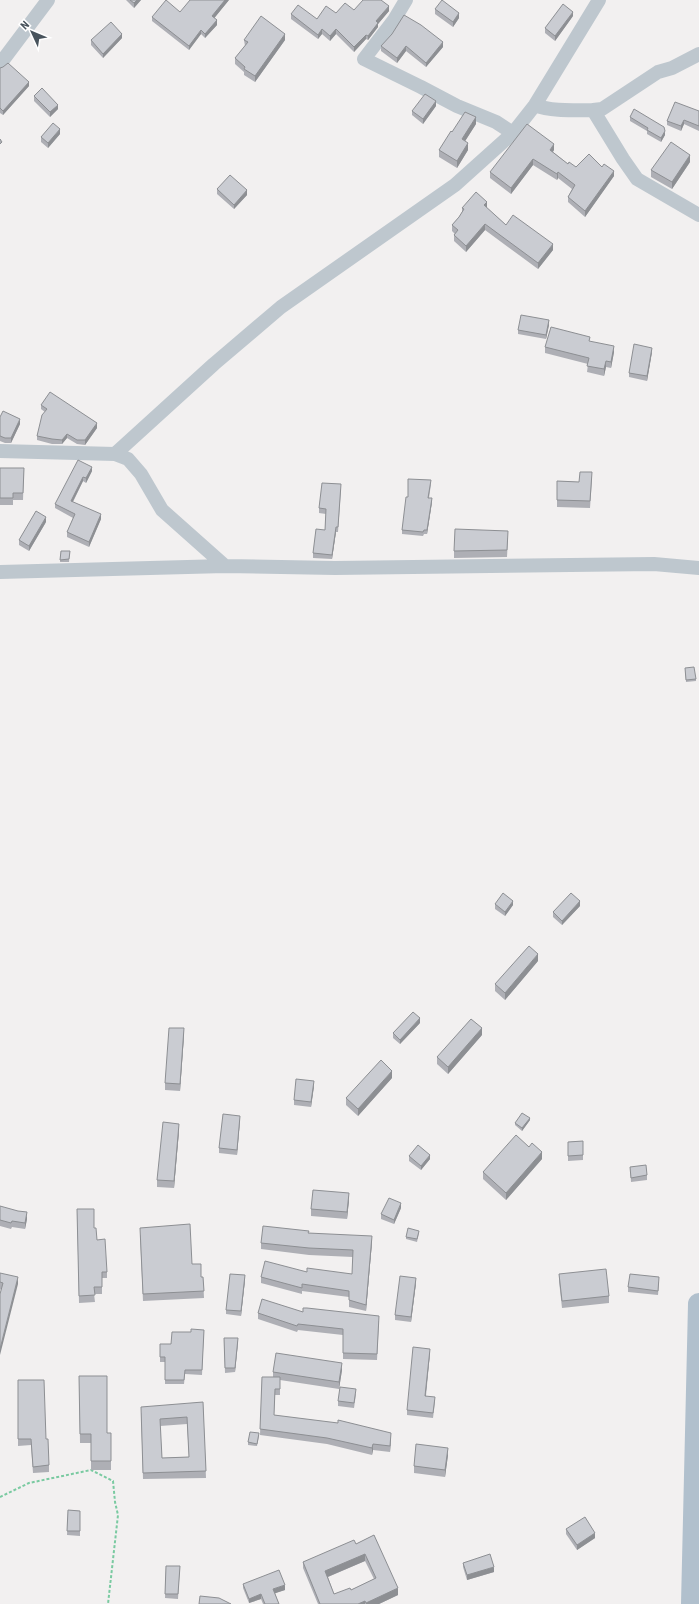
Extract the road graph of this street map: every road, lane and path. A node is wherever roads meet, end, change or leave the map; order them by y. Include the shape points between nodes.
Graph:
1 (48, 0) edge
2 (406, 0) edge
3 (599, 0) edge
4 (699, 54) edge
5 (0, 64) edge
6 (535, 105) junction
7 (593, 110) junction
8 (513, 133) junction
9 (699, 215) edge
10 (0, 452) edge
11 (115, 454) junction
12 (226, 566) junction
13 (699, 568) edge
14 (0, 572) edge
15 (699, 1304) edge
16 (0, 1497) edge
17 (108, 1604) edge
18 (692, 1604) edge

1 - 5 street
2 - 8 street via 364,59 457,106 496,122
3 - 6 street
4 - 7 street via 658,72 602,109
6 - 7 street
6 - 8 street
7 - 9 street via 622,160 637,179
8 - 11 street via 455,185 281,307
10 - 11 street
11 - 12 street via 128,459 141,474 162,510
12 - 13 street via 335,568 654,564
12 - 14 street
15 - 18 main road
16 - 17 path via 29,1483 91,1470 113,1481 118,1515

